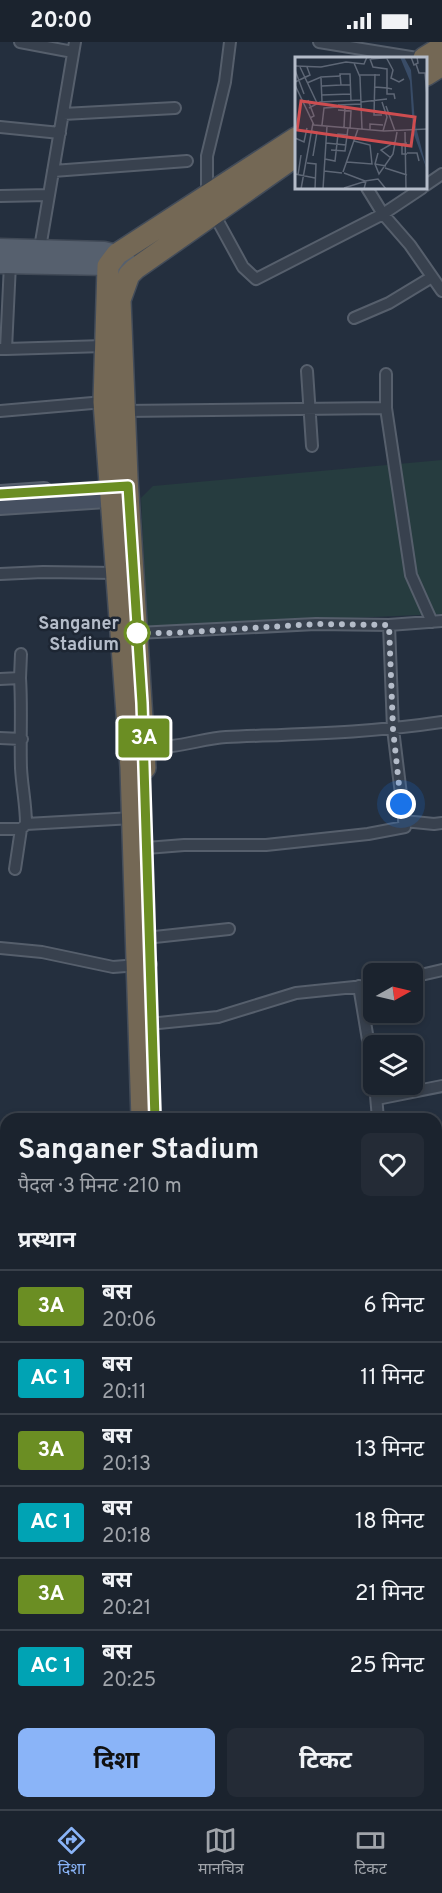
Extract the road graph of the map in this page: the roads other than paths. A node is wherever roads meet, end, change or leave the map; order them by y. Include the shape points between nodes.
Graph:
1 (20, 42) edge
2 (230, 42) edge
3 (319, 42) edge
4 (426, 42) edge
5 (74, 47) edge
6 (442, 47) edge
7 (393, 57) edge
8 (427, 57) edge
9 (427, 64) edge
10 (175, 108) dead end
11 (63, 114) junction
12 (0, 127) edge
13 (60, 133) junction
14 (295, 140) edge
15 (295, 157) edge
16 (187, 161) dead end
17 (53, 171) junction
18 (442, 174) edge
19 (427, 184) edge
20 (368, 189) edge
21 (420, 189) edge
22 (49, 195) junction
23 (0, 196) edge
24 (211, 205) junction
25 (383, 214) junction
26 (0, 248) edge
27 (40, 248) junction
28 (113, 260) junction
29 (5, 264) edge
30 (132, 272) junction
31 (432, 277) junction
32 (442, 289) edge
33 (354, 318) dead end
34 (105, 346) junction
35 (3, 349) edge
36 (307, 371) dead end
37 (386, 374) dead end
38 (104, 402) junction
39 (386, 408) junction
40 (309, 409) junction
41 (0, 411) edge
42 (124, 411) junction
43 (312, 446) dead end
44 (119, 492) junction
45 (0, 494) edge
46 (0, 506) edge
47 (116, 573) junction
48 (0, 574) edge
49 (437, 622) edge
50 (389, 625) junction
51 (137, 633) junction
52 (21, 654) dead end
53 (20, 678) junction
54 (0, 679) edge
55 (442, 722) edge
56 (393, 729) junction
57 (0, 738) edge
58 (22, 739) junction
59 (144, 745) junction
60 (133, 818) junction
61 (404, 821) junction
62 (442, 822) edge
63 (24, 827) junction
64 (0, 829) edge
65 (141, 849) junction
66 (15, 870) dead end
67 (229, 929) dead end
68 (143, 938) junction
69 (0, 948) edge
70 (144, 964) junction
71 (442, 970) edge
72 (423, 974) edge
73 (359, 986) junction
74 (363, 986) edge
75 (146, 1024) junction
76 (367, 1035) edge
77 (442, 1086) edge
78 (376, 1095) edge
79 (377, 1099) junction
80 (142, 1113) edge
81 (154, 1113) edge
82 (378, 1113) edge

1 - 5 street
2 - 24 street via 207,156
3 - 7 street
4 - 8 street
5 - 11 street
6 - 9 highway
10 - 11 street
11 - 13 street
12 - 13 street
13 - 17 street
14 - 24 highway
15 - 24 highway
16 - 17 street
17 - 22 street
18 - 19 street
20 - 25 street
21 - 25 street
22 - 23 street
22 - 27 street
24 - 25 street via 243,267 256,279
24 - 28 highway
24 - 30 highway
25 - 31 street
26 - 27 main road
27 - 28 main road
28 - 29 main road
28 - 30 main road
28 - 34 highway
29 - 35 street
30 - 42 highway via 120,300
31 - 32 street
31 - 33 street via 389,303
34 - 35 street
34 - 38 highway
36 - 40 street
37 - 39 street
38 - 41 street
38 - 44 highway
39 - 40 street
39 - 49 street via 411,575
40 - 42 street
40 - 43 street
42 - 44 highway
44 - 45 street
44 - 46 street
44 - 47 highway
44 - 51 highway
47 - 48 street
47 - 60 highway
49 - 50 street
50 - 51 street via 316,624
50 - 56 street
51 - 59 highway
52 - 53 street
53 - 54 street
53 - 58 street
55 - 56 street
56 - 59 street
56 - 61 street
57 - 58 street
58 - 63 street
59 - 65 highway
60 - 63 street
60 - 65 highway
61 - 62 street
61 - 65 street via 405,827 368,834 266,845
63 - 64 street
63 - 66 street
65 - 68 highway
67 - 68 street
68 - 70 highway
69 - 70 street via 42,952 113,967
70 - 75 highway
71 - 72 street
73 - 74 street
73 - 75 street via 296,993 218,1017
73 - 76 street
75 - 80 highway
75 - 81 highway
77 - 79 street
78 - 79 street
79 - 82 street

